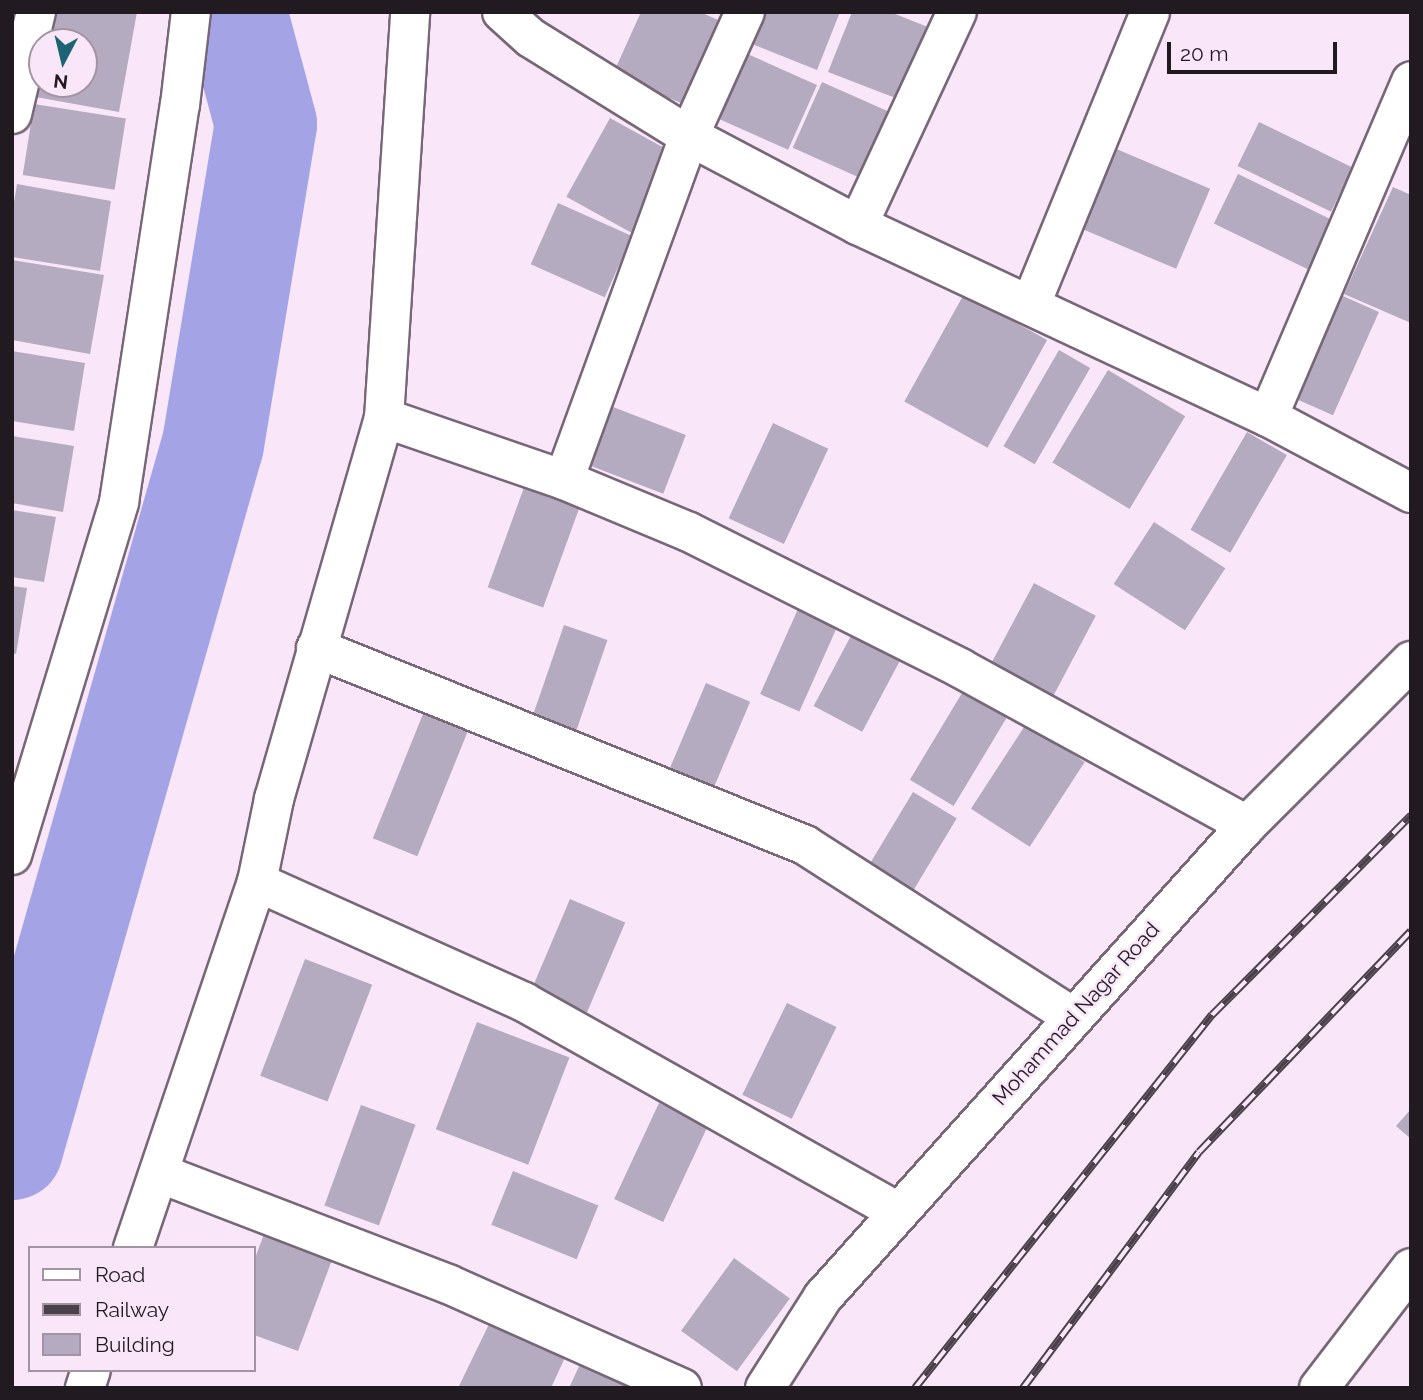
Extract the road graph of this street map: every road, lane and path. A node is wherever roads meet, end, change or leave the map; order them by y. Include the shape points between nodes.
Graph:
1 (36, 12) edge
2 (191, 12) edge
3 (410, 12) edge
4 (502, 12) edge
5 (745, 12) edge
6 (957, 12) edge
7 (1150, 12) edge
8 (537, 25) edge
9 (1411, 81) edge
10 (12, 114) edge
11 (689, 136) junction
12 (858, 225) junction
13 (1031, 304) junction
14 (1268, 417) junction
15 (384, 418) junction
16 (564, 480) junction
17 (1411, 494) edge
18 (316, 649) junction
19 (1411, 662) edge
20 (1247, 825) junction
21 (12, 855) edge
22 (257, 882) junction
23 (1073, 1017) junction
24 (159, 1172) junction
25 (898, 1212) junction
26 (135, 1246) edge
27 (1411, 1268) edge
28 (682, 1388) edge
29 (765, 1388) edge
30 (1319, 1388) edge

1 - 10 street
2 - 21 street via 118,502
3 - 15 street
4 - 8 street
5 - 11 street
6 - 12 street
7 - 13 street
8 - 11 street
9 - 14 street
11 - 12 street
11 - 16 street
12 - 13 street
13 - 14 street
14 - 17 street
15 - 16 street
15 - 18 street
16 - 20 street via 689,532 960,668
18 - 22 street via 274,799
18 - 23 street via 805,845
19 - 20 street, Mohammad Nagar Road
20 - 23 street, Mohammad Nagar Road
22 - 24 street
22 - 25 street via 524,1002
23 - 25 street, Mohammad Nagar Road
24 - 26 street
24 - 28 street via 448,1284
25 - 29 street, Mohammad Nagar Road via 822,1297
27 - 30 street

